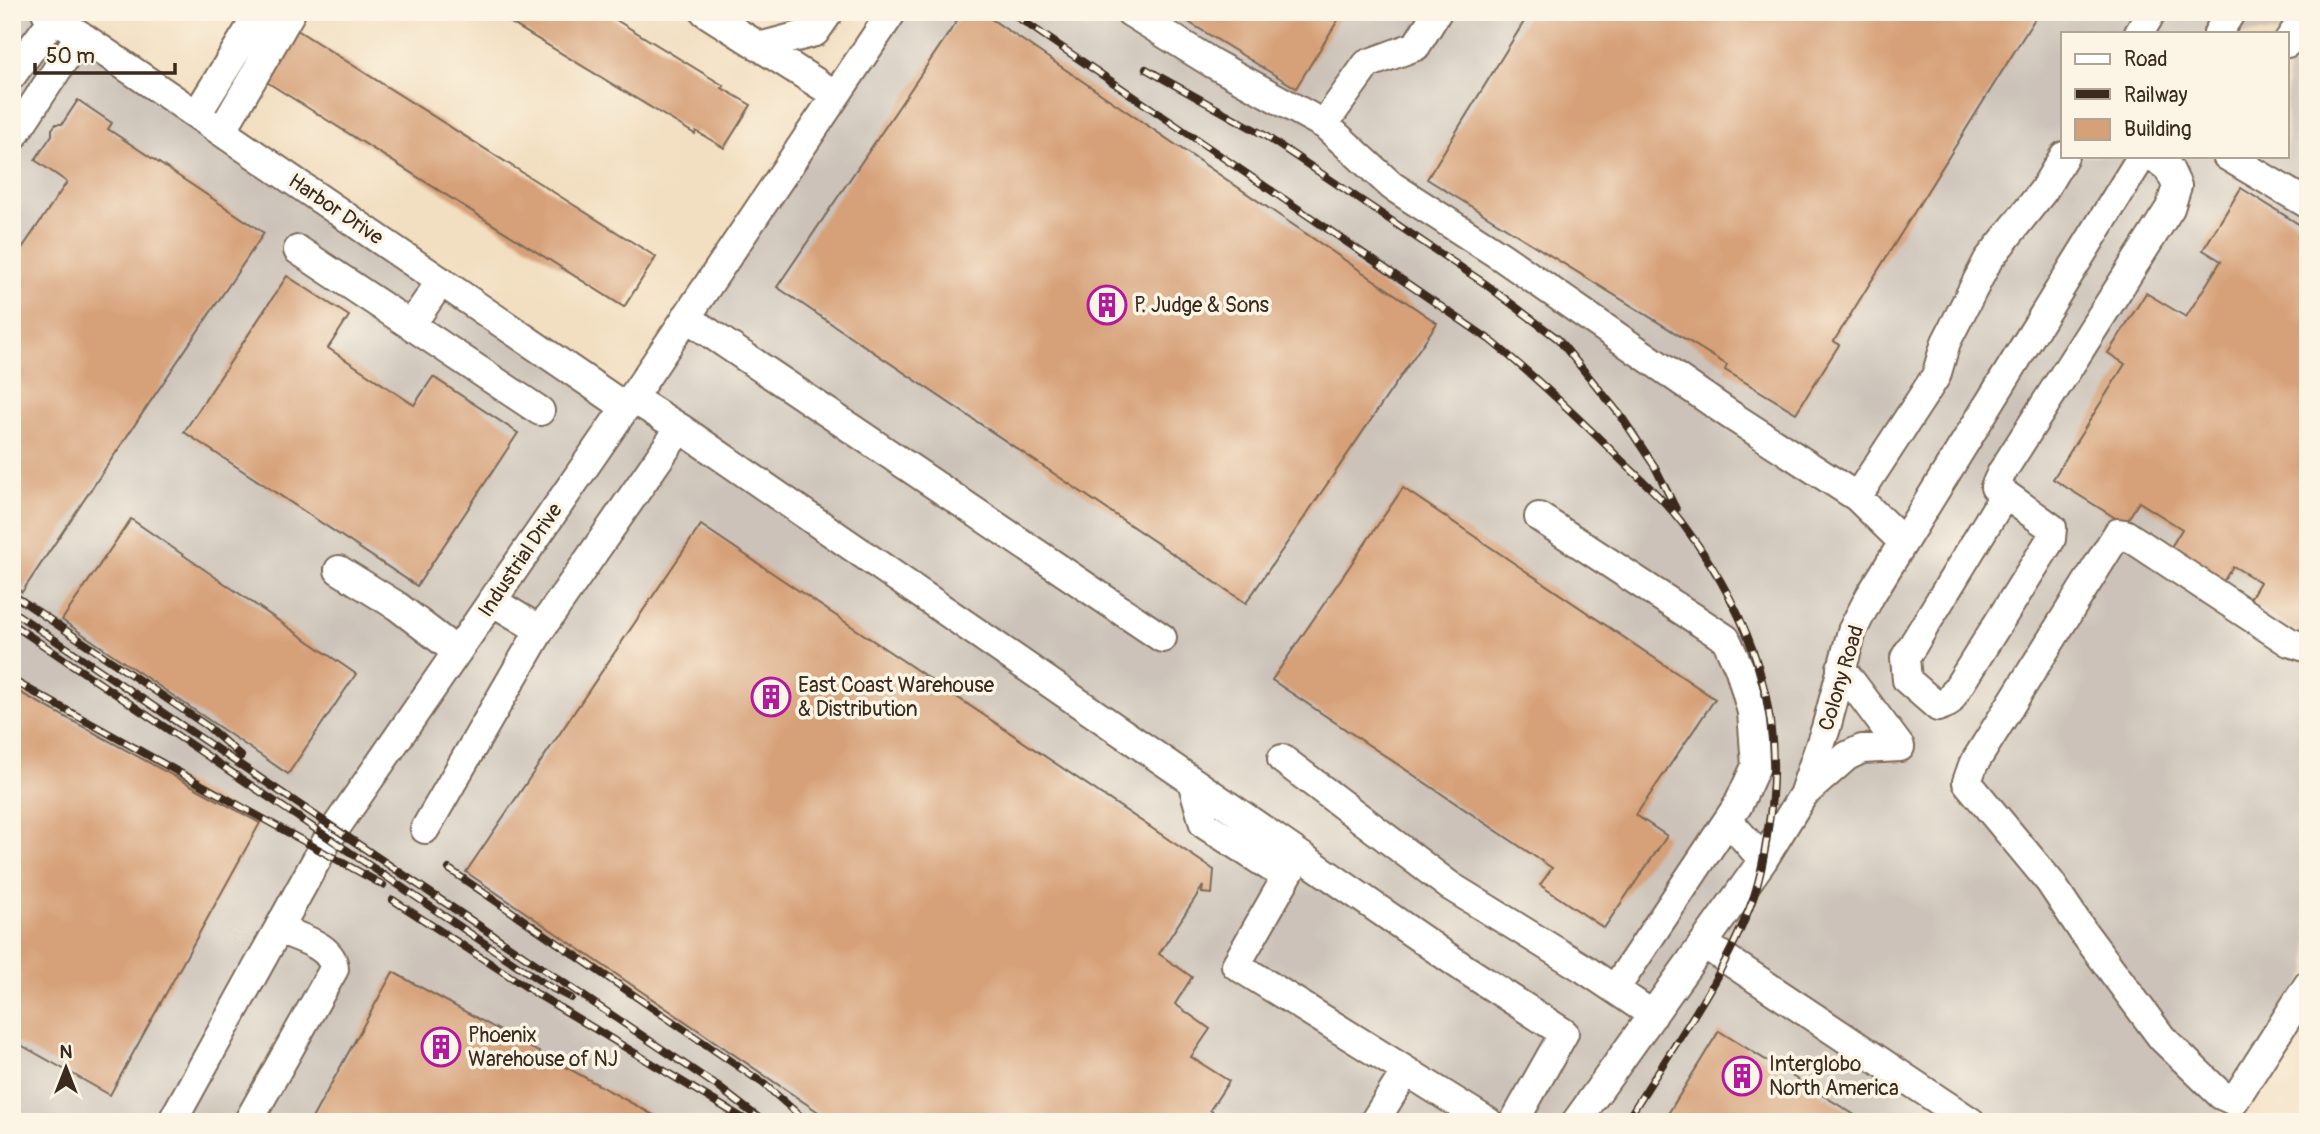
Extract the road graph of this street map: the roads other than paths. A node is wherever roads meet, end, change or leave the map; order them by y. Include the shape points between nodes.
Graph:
1 (260, 12) edge
2 (291, 12) edge
3 (705, 12) edge
4 (829, 12) edge
5 (892, 12) edge
6 (1130, 12) edge
7 (1437, 12) edge
8 (2152, 12) edge
9 (2231, 12) edge
10 (50, 15) edge
11 (2308, 24) edge
12 (2139, 32) edge
13 (2219, 32) edge
14 (80, 35) junction
15 (2288, 42) edge
16 (759, 47) junction
17 (17, 60) edge
18 (836, 95) junction
19 (197, 114) junction
20 (1324, 124) junction
21 (222, 131) junction
22 (12, 138) edge
23 (2063, 158) edge
24 (2141, 158) edge
25 (2155, 158) edge
26 (2230, 158) edge
27 (2308, 204) edge
28 (298, 250) dead end
29 (441, 281) junction
30 (686, 317) junction
31 (411, 325) junction
32 (628, 402) junction
33 (540, 411) dead end
34 (680, 428) junction
35 (2005, 495) junction
36 (1857, 497) junction
37 (1539, 517) dead end
38 (1903, 542) junction
39 (339, 570) dead end
40 (492, 601) junction
41 (540, 630) junction
42 (1162, 638) dead end
43 (2308, 648) edge
44 (457, 652) junction
45 (1841, 668) junction
46 (1282, 759) dead end
47 (1803, 795) junction
48 (1728, 820) junction
49 (425, 829) dead end
50 (1763, 860) junction
51 (1293, 866) junction
52 (279, 929) junction
53 (1704, 944) junction
54 (2308, 985) edge
55 (1615, 989) junction
56 (1653, 1015) junction
57 (1406, 1071) junction
58 (172, 1122) edge
59 (248, 1122) edge
60 (1374, 1122) edge
61 (1489, 1122) edge
62 (1514, 1122) edge
63 (1576, 1122) edge
64 (1971, 1122) edge

1 - 19 street
2 - 21 street
3 - 16 street
4 - 16 street via 815,32
5 - 18 street, Industrial Drive
6 - 20 street
7 - 20 street via 1416,46 1367,64
8 - 12 street
9 - 13 street
10 - 14 street, Harbor Drive
10 - 17 street
11 - 15 street via 2302,21
14 - 19 street, Harbor Drive
14 - 22 street
16 - 18 street
18 - 30 street, Industrial Drive
19 - 21 street, Harbor Drive
20 - 36 street via 1392,186
21 - 29 street, Harbor Drive
23 - 36 street via 2043,191 1987,260 1946,342 1936,376
24 - 38 street, Colony Road
25 - 35 street via 2169,169 2177,186 2170,208 2002,472 1995,487
26 - 27 street
28 - 31 street
29 - 31 street
29 - 32 street, Harbor Drive
30 - 32 street, Industrial Drive
30 - 42 street
31 - 33 street
32 - 34 street, Harbor Drive
32 - 40 street, Industrial Drive
34 - 41 street
34 - 51 street, Harbor Drive via 1192,781
35 - 35 street via 1905,658 1907,680 1938,707 1948,703 2051,539 2052,528
36 - 38 street
37 - 48 street via 1726,639 1752,712 1756,766
38 - 45 street, Colony Road via 1852,631
39 - 44 street via 397,606
40 - 41 street
40 - 44 street, Industrial Drive
41 - 49 street
43 - 54 street via 2289,642 2118,533 1973,765 1967,782 2050,882 2162,1038 2221,1095 2234,1101
44 - 52 street, Industrial Drive via 328,839
45 - 47 street, Colony Road
45 - 47 street via 1900,747 1862,749 1847,755
46 - 55 street via 1450,887
47 - 50 street, Colony Road
48 - 50 street
48 - 55 street
50 - 53 street, Colony Road
51 - 57 street via 1236,965
51 - 62 street, Harbor Drive via 1564,1033
52 - 58 street, Industrial Drive
52 - 59 street via 327,951 334,959 334,969
53 - 56 street, Colony Road
53 - 64 street
55 - 56 street
56 - 63 street, Colony Road
57 - 60 street
57 - 61 street

